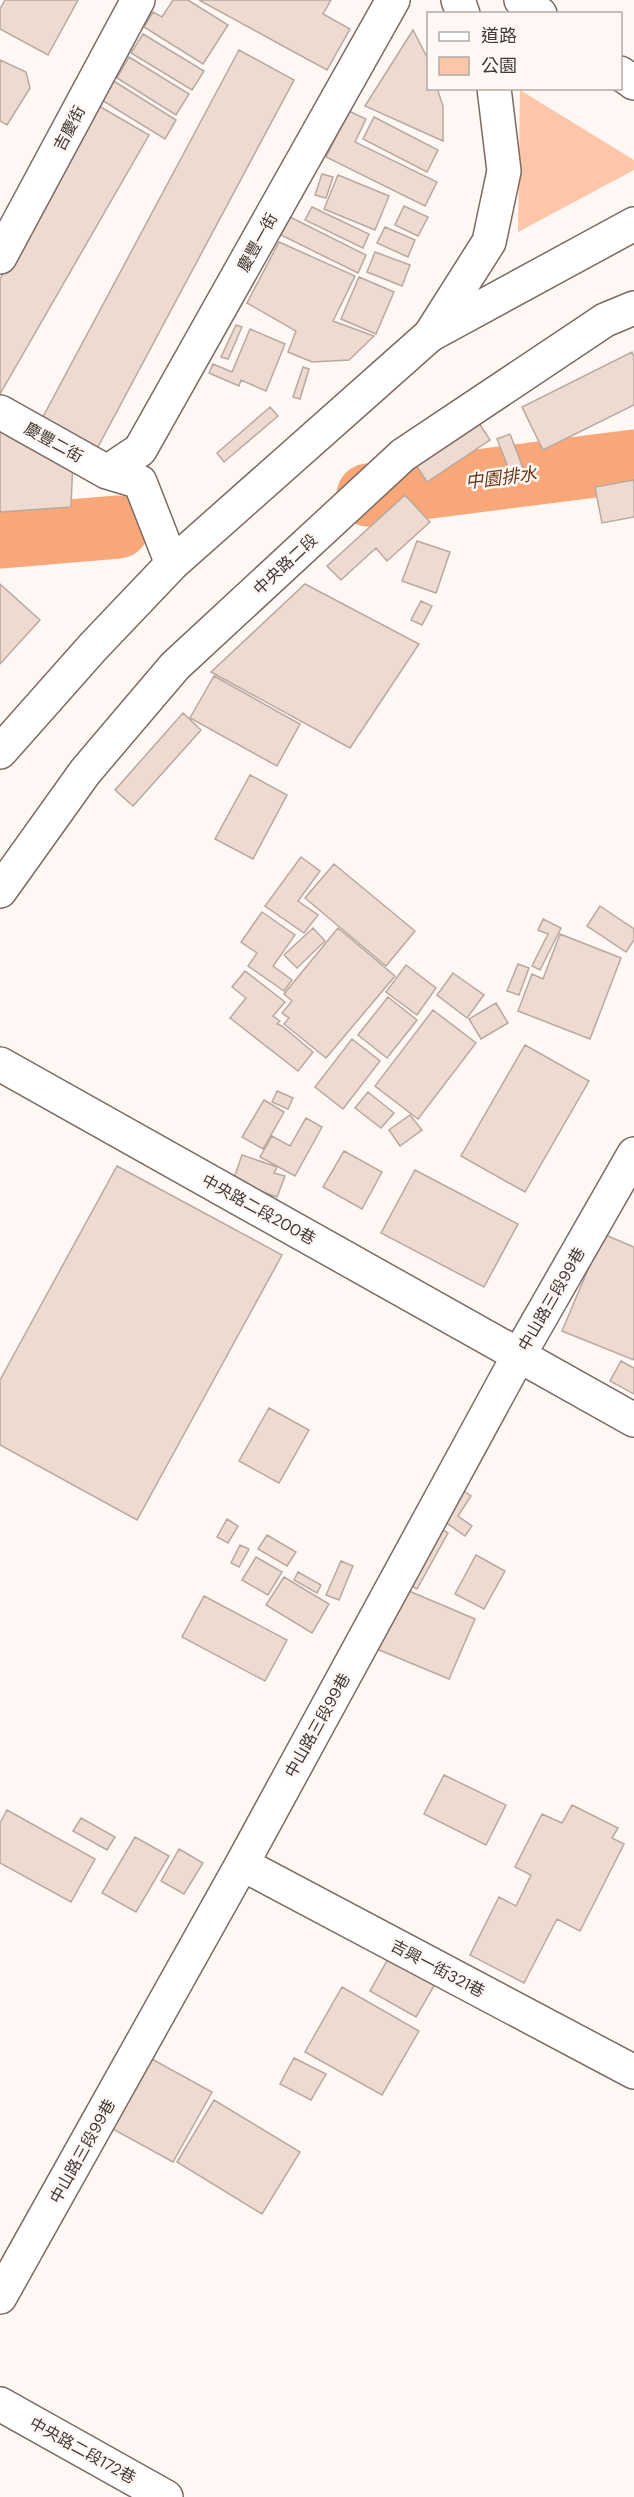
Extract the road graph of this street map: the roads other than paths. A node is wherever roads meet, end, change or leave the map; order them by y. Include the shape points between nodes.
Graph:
1 (138, 0) edge
2 (393, 0) edge
3 (521, 0) edge
4 (537, 12) edge
5 (622, 74) edge
6 (634, 83) edge
7 (494, 90) edge
8 (634, 224) edge
9 (0, 256) edge
10 (634, 308) edge
11 (430, 335) junction
12 (0, 412) edge
13 (107, 472) junction
14 (172, 564) junction
15 (0, 752) edge
16 (0, 891) edge
17 (0, 1064) edge
18 (634, 1154) edge
19 (519, 1355) junction
20 (634, 1420) edge
21 (242, 1864) junction
22 (634, 2072) edge
23 (0, 2297) edge
24 (0, 2404) edge
25 (166, 2497) edge

1 - 9 street, 吉慶街
2 - 13 street, 慶豐一街 via 140,450
3 - 4 street
5 - 6 street
7 - 11 street via 504,171 489,242
8 - 11 street
10 - 16 street, 中央路二段 via 605,320 403,455 175,666 85,772
11 - 14 street
12 - 13 street, 慶豐二街
13 - 14 street, 慶豐二街 via 140,482
14 - 15 street
17 - 19 street, 中央路二段200巷
18 - 19 street, 中山路三段99巷
19 - 20 street, 中央路二段200巷
19 - 21 street, 中山路三段99巷
21 - 22 street, 吉興一街321巷
21 - 23 street, 中山路三段99巷
24 - 25 street, 中央路二段172巷

